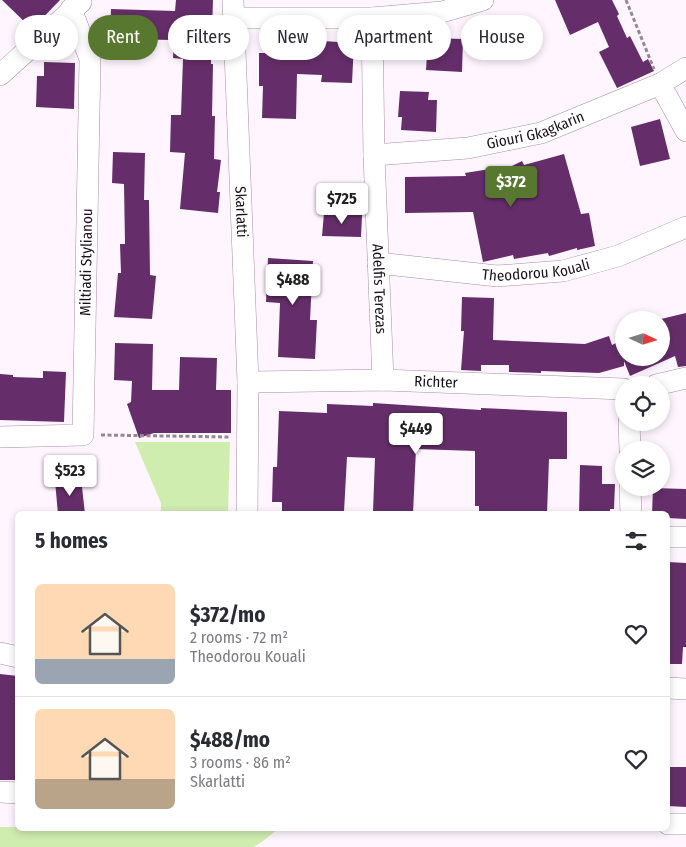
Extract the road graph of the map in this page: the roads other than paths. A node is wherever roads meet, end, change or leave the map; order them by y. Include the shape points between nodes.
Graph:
1 (483, 0) edge
2 (77, 4) edge
3 (440, 6) edge
4 (233, 9) edge
5 (389, 15) edge
6 (337, 16) edge
7 (373, 60) edge
8 (686, 68) edge
9 (0, 75) edge
10 (660, 84) junction
11 (686, 131) edge
12 (374, 155) junction
13 (686, 227) edge
14 (378, 263) junction
15 (686, 378) edge
16 (383, 380) junction
17 (248, 382) junction
18 (670, 382) edge
19 (615, 389) edge
20 (0, 437) edge
21 (630, 496) edge
22 (247, 511) edge
23 (631, 511) edge
24 (670, 537) edge
25 (686, 537) edge
26 (0, 653) edge
27 (15, 656) edge
28 (670, 688) edge
29 (686, 689) edge
30 (0, 792) edge
31 (15, 793) edge
32 (670, 824) edge
33 (686, 824) edge

1 - 3 street
2 - 9 street
2 - 20 street, Miltiadi Stylianou via 90,59 83,435
3 - 5 street
4 - 6 street
4 - 17 street, Skarlatti
7 - 12 street, Adelfis Terezas
8 - 10 street, Giouri Gkagkarin
10 - 11 street
10 - 12 street, Giouri Gkagkarin via 541,133 468,148
12 - 14 street, Adelfis Terezas
13 - 14 street, Theodorou Kouali via 618,256 563,271 497,276
14 - 16 street, Adelfis Terezas
15 - 18 street
16 - 17 street, Richter
16 - 19 street, Richter
17 - 22 street, Skarlatti
21 - 23 street
24 - 25 street
26 - 27 street
28 - 29 street
30 - 31 street
32 - 33 street

